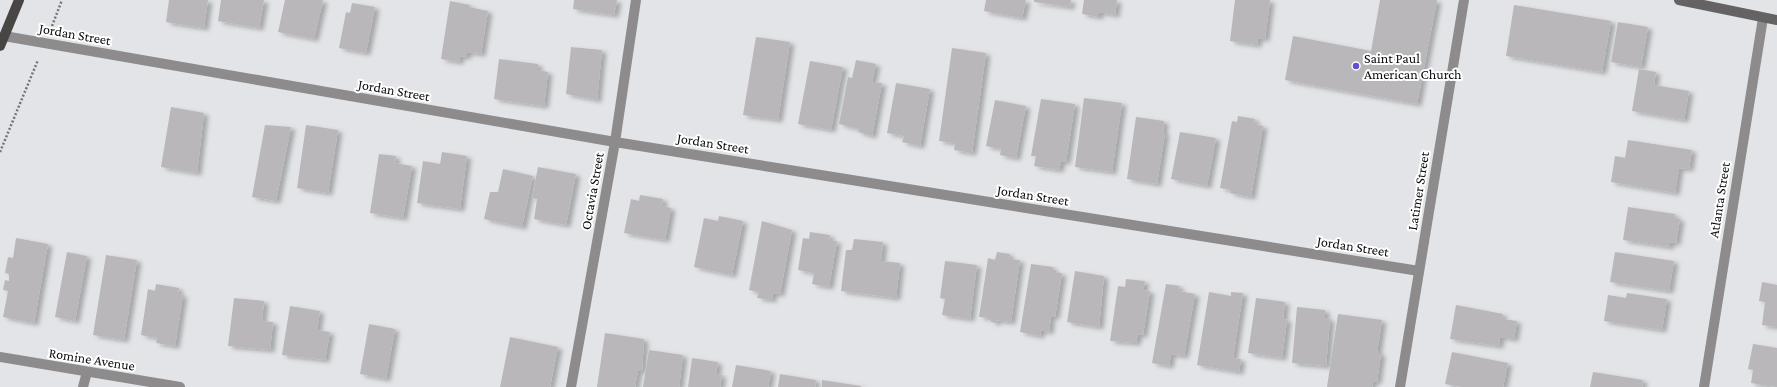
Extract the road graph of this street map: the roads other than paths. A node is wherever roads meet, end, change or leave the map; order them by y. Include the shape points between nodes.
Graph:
1 (19, 0) edge
2 (636, 0) edge
3 (1464, 0) edge
4 (1679, 0) edge
5 (1762, 18) junction
6 (1777, 20) edge
7 (4, 36) junction
8 (0, 46) edge
9 (615, 142) junction
10 (1419, 271) junction
11 (0, 357) edge
12 (87, 372) junction
13 (83, 387) edge
14 (180, 387) edge
15 (571, 387) edge
16 (1400, 387) edge
17 (1704, 387) edge

1 - 7 main road
2 - 9 street, Octavia Street
3 - 10 street, Latimer Street
4 - 5 street
5 - 6 street
5 - 17 street, Atlanta Street
7 - 8 main road
7 - 9 street, Jordan Street
9 - 10 street, Jordan Street
9 - 15 street, Octavia Street
10 - 16 street, Latimer Street
11 - 12 street, Romine Avenue
12 - 13 street
12 - 14 street, Romine Avenue

